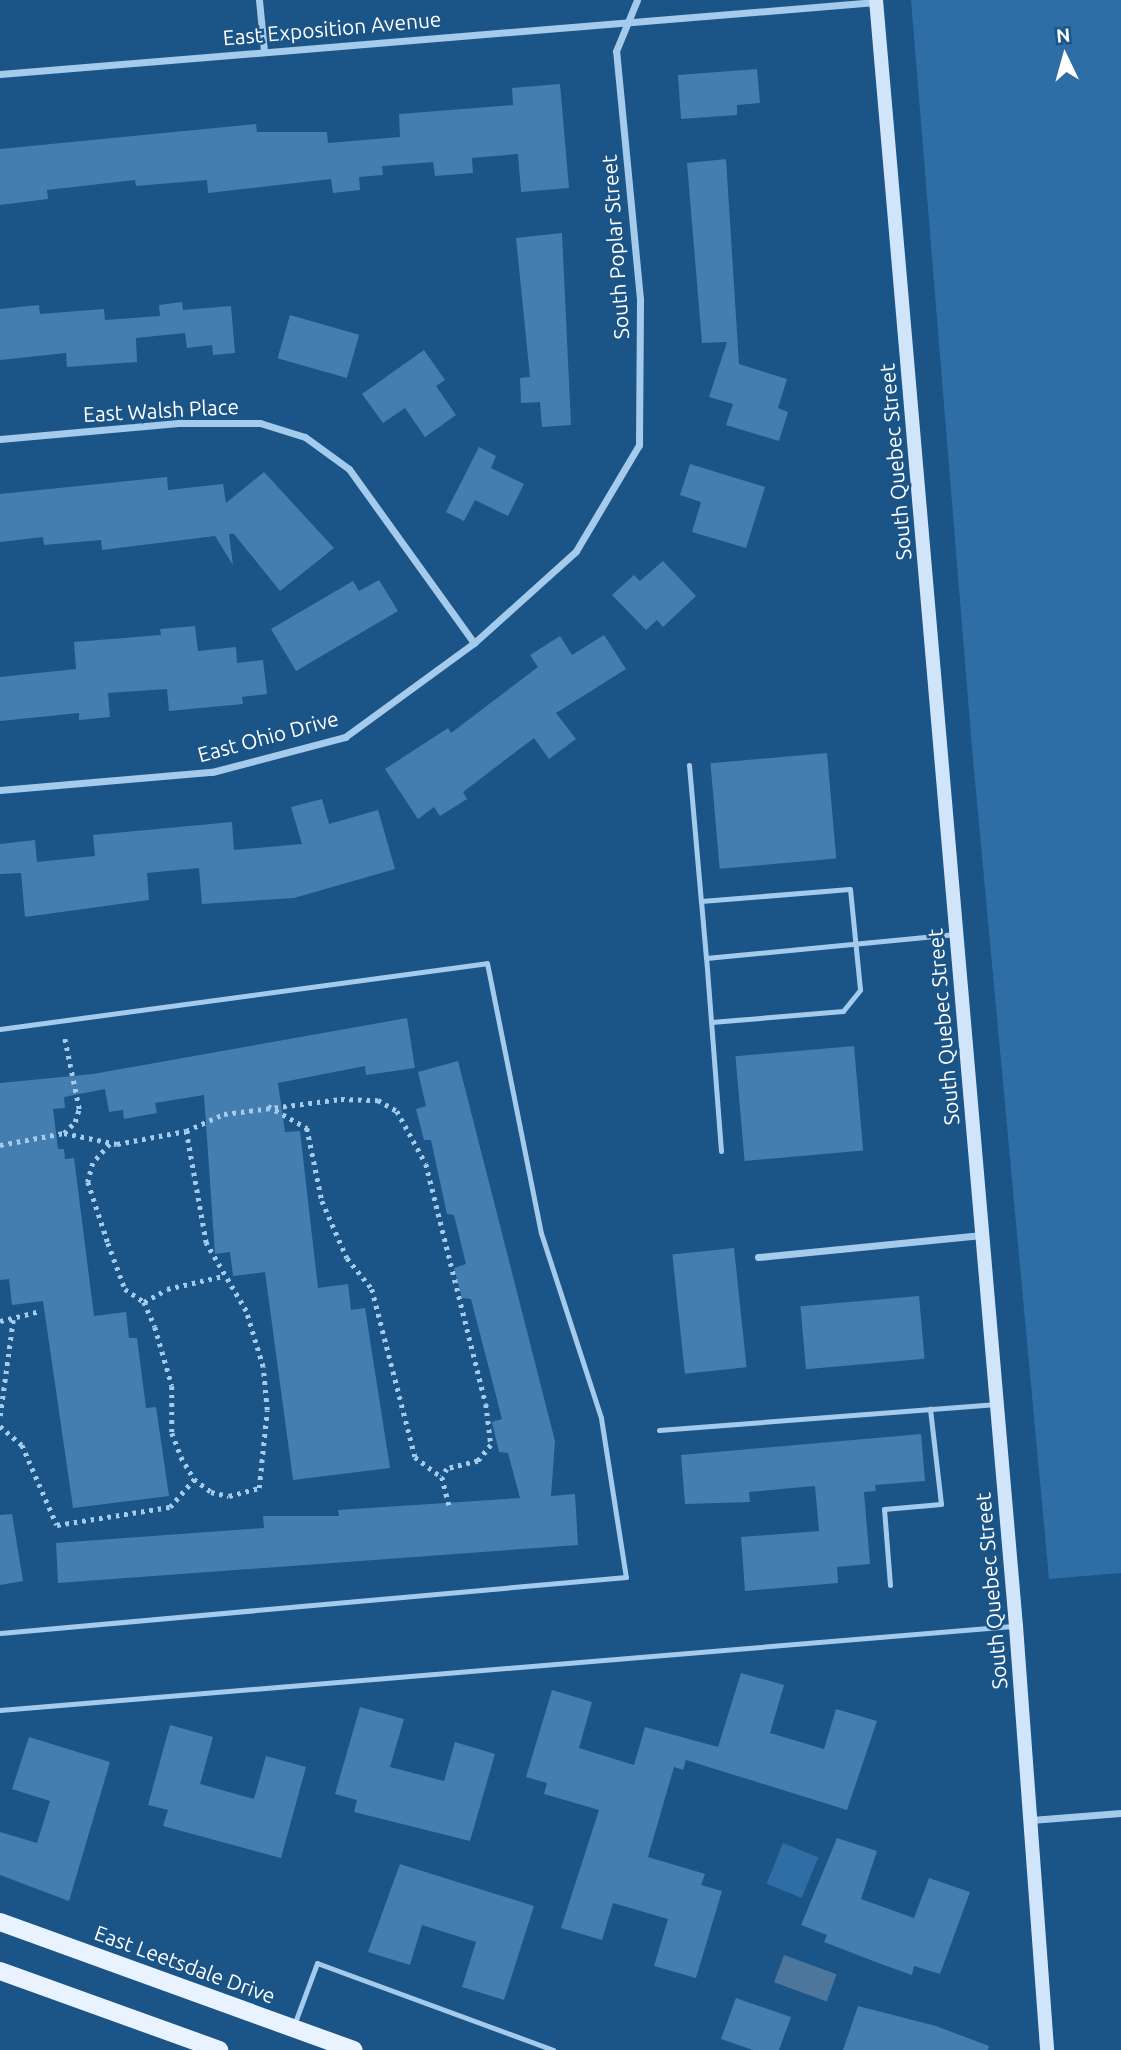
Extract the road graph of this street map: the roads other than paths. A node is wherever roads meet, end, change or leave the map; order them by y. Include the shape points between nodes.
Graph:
1 (259, 0) edge
2 (637, 0) edge
3 (876, 1) edge
4 (629, 21) junction
5 (264, 51) junction
6 (0, 74) edge
7 (0, 439) edge
8 (474, 643) junction
9 (690, 765) dead end
10 (0, 790) edge
11 (701, 901) junction
12 (956, 934) junction
13 (856, 943) junction
14 (706, 958) junction
15 (710, 1022) junction
16 (0, 1029) edge
17 (721, 1151) dead end
18 (982, 1235) junction
19 (758, 1256) dead end
20 (996, 1404) junction
21 (930, 1409) junction
22 (659, 1430) dead end
23 (890, 1585) dead end
24 (1016, 1626) junction
25 (0, 1633) edge
26 (0, 1710) edge
27 (1121, 1813) edge
28 (1030, 1820) junction
29 (0, 1922) edge
30 (0, 1971) edge
31 (293, 2028) junction
32 (219, 2050) edge
33 (354, 2050) edge
34 (554, 2050) edge
35 (1047, 2050) edge

1 - 5 street
2 - 4 street, South Poplar Street
3 - 4 street, East Exposition Avenue
3 - 12 main road, South Quebec Street
4 - 5 street, East Exposition Avenue
4 - 8 street, South Poplar Street via 616,51 640,299 639,445 576,551
5 - 6 street, East Exposition Avenue
7 - 8 street, East Walsh Place via 181,423 260,423 305,437 349,469
8 - 10 street, East Ohio Drive via 345,737 212,772
9 - 11 lane
11 - 13 lane via 850,889
11 - 14 lane
12 - 13 lane
12 - 18 main road, South Quebec Street
13 - 14 lane
13 - 15 lane via 860,990 843,1011
14 - 15 lane
15 - 17 lane
16 - 25 lane via 486,963 541,1233 601,1418 626,1577
18 - 19 street
18 - 20 main road, South Quebec Street
20 - 21 lane
20 - 24 main road, South Quebec Street
21 - 22 lane
21 - 23 lane via 941,1504 884,1509
24 - 26 lane
24 - 28 main road, South Quebec Street
27 - 28 street
28 - 35 main road, South Quebec Street
29 - 31 main road, East Leetsdale Drive
30 - 32 main road
31 - 33 main road, East Leetsdale Drive
31 - 34 lane via 317,1963

